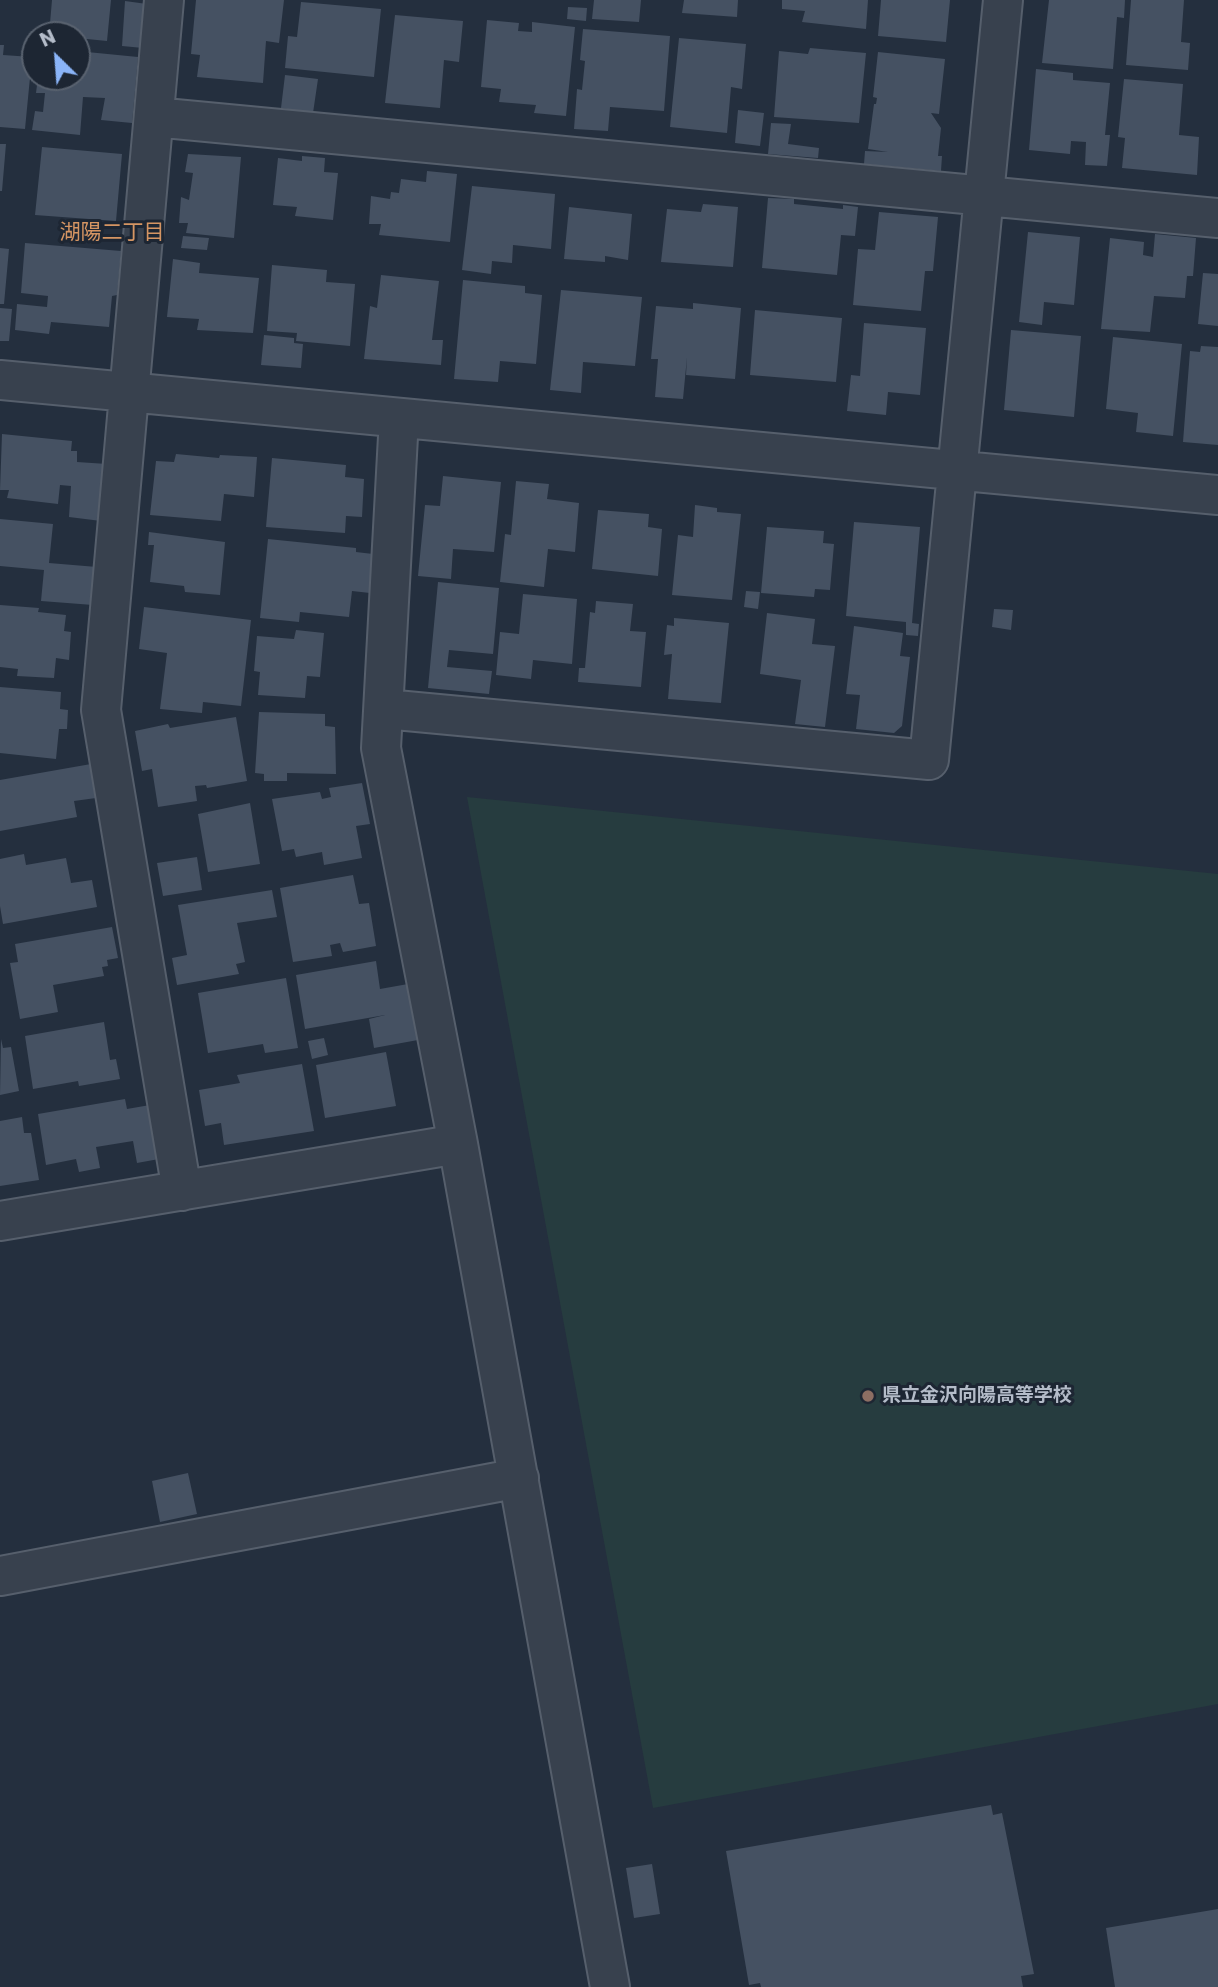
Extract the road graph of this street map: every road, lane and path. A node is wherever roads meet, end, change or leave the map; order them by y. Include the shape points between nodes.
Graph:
1 (164, 0) edge
2 (1003, 0) edge
3 (154, 117) junction
4 (984, 196) junction
5 (1218, 218) edge
6 (0, 380) edge
7 (130, 392) junction
8 (399, 418) junction
9 (957, 471) junction
10 (1218, 495) edge
11 (384, 709) junction
12 (458, 1144) junction
13 (182, 1191) junction
14 (0, 1221) edge
15 (519, 1478) junction
16 (0, 1576) edge
17 (610, 1987) edge

1 - 3 street
2 - 4 street
3 - 4 street
3 - 7 street
4 - 5 street
4 - 9 street
6 - 7 street
7 - 8 street
7 - 13 street via 102,710
8 - 9 street
8 - 11 street
9 - 10 street
9 - 11 street via 929,760
11 - 12 street via 381,748
12 - 13 street
12 - 15 street
13 - 14 street
15 - 16 street
15 - 17 street

